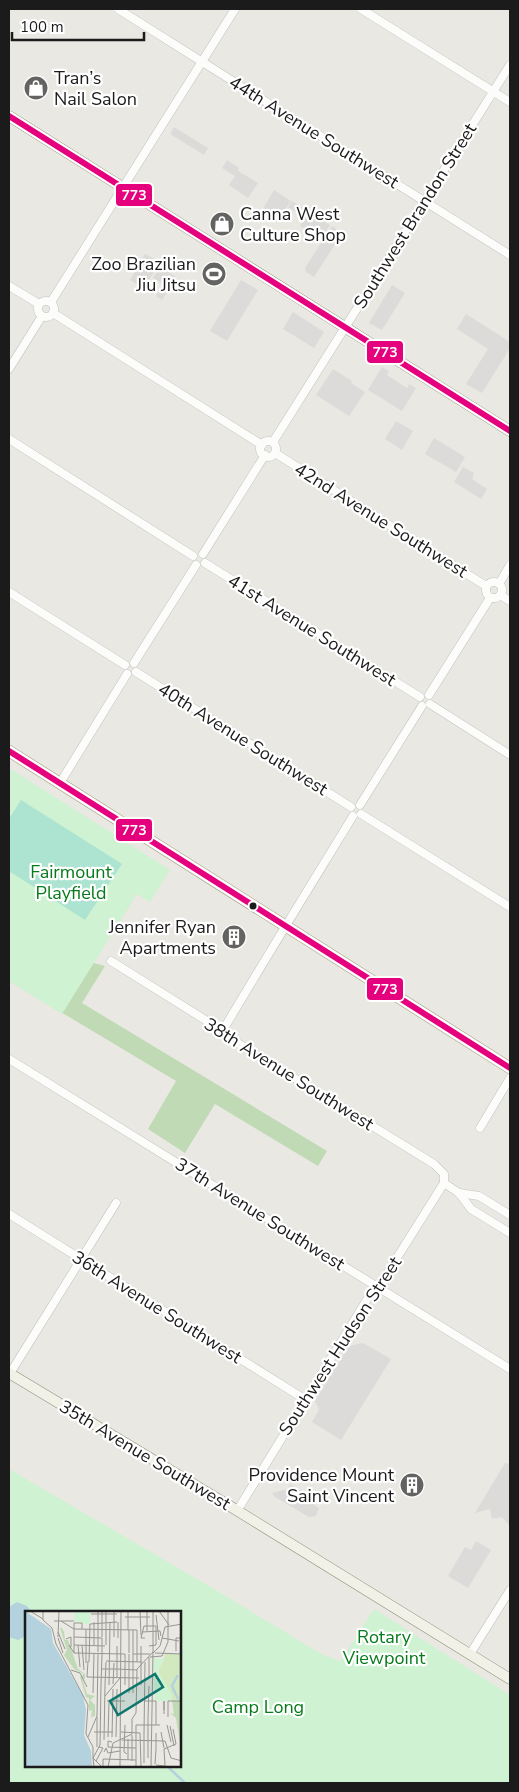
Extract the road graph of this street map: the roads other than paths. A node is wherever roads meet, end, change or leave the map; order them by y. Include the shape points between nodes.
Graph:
1 (118, 9) edge
2 (235, 9) edge
3 (361, 9) edge
4 (201, 62) junction
5 (510, 65) edge
6 (494, 91) junction
7 (510, 102) edge
8 (9, 116) edge
9 (122, 187) junction
10 (424, 201) junction
11 (510, 255) edge
12 (9, 286) edge
13 (51, 302) junction
14 (39, 304) junction
15 (52, 313) junction
16 (42, 316) junction
17 (345, 327) junction
18 (9, 369) edge
19 (510, 431) edge
20 (9, 439) edge
21 (273, 442) junction
22 (262, 445) junction
23 (275, 453) junction
24 (265, 455) junction
25 (203, 554) junction
26 (194, 556) junction
27 (205, 563) junction
28 (196, 565) junction
29 (510, 565) edge
30 (499, 584) junction
31 (486, 586) junction
32 (9, 592) edge
33 (500, 595) junction
34 (490, 598) junction
35 (510, 601) edge
36 (134, 663) junction
37 (125, 665) junction
38 (136, 672) junction
39 (127, 674) junction
40 (429, 695) junction
41 (420, 697) junction
42 (430, 704) junction
43 (422, 706) junction
44 (9, 751) edge
45 (510, 755) edge
46 (60, 783) junction
47 (358, 812) junction
48 (510, 908) edge
49 (286, 926) junction
50 (111, 961) dead end
51 (222, 1032) junction
52 (9, 1059) edge
53 (510, 1068) edge
54 (510, 1078) edge
55 (480, 1128) dead end
56 (444, 1182) junction
57 (459, 1192) junction
58 (116, 1203) dead end
59 (9, 1214) edge
60 (510, 1215) edge
61 (510, 1233) edge
62 (82, 1259) junction
63 (377, 1286) junction
64 (510, 1369) edge
65 (9, 1374) edge
66 (306, 1400) junction
67 (237, 1511) junction
68 (510, 1590) edge
69 (470, 1654) junction
70 (510, 1679) edge

1 - 4 street, 44th Avenue Southwest
2 - 4 street
3 - 6 street
4 - 9 street
4 - 10 street, 44th Avenue Southwest
5 - 6 street, Southwest Brandon Street
6 - 7 street
6 - 10 street, Southwest Brandon Street
8 - 9 main road
9 - 13 street
9 - 17 main road
10 - 11 street, 44th Avenue Southwest
10 - 17 street, Southwest Brandon Street
12 - 14 street
13 - 14 street
13 - 15 street via 54,307
14 - 16 street
15 - 16 street via 48,317
15 - 22 street
16 - 18 street
17 - 19 main road
17 - 21 street, Southwest Brandon Street
20 - 26 street
21 - 22 street via 267,441
21 - 23 street
22 - 24 street via 261,451
23 - 24 street
23 - 31 street, 42nd Avenue Southwest
24 - 25 street
25 - 26 street
25 - 27 street
26 - 28 street
27 - 28 street
27 - 41 street, 41st Avenue Southwest
28 - 36 street
29 - 30 street
30 - 31 street via 493,582
30 - 33 street via 502,588
31 - 34 street
32 - 37 street
33 - 34 street
33 - 35 street
34 - 40 street
36 - 37 street
36 - 38 street
37 - 39 street
38 - 39 street
38 - 47 street, 40th Avenue Southwest via 351,807 350,812
39 - 46 street
40 - 41 street
40 - 42 street
41 - 43 street
42 - 43 street
42 - 45 street
43 - 47 street
44 - 46 main road
46 - 49 main road
47 - 48 street
47 - 49 street
49 - 51 street
49 - 53 main road
50 - 51 street, 38th Avenue Southwest
51 - 56 street, 38th Avenue Southwest via 434,1164 444,1174
52 - 63 street, 37th Avenue Southwest
54 - 55 street
56 - 57 street, 38th Avenue Southwest
56 - 63 street, Southwest Hudson Street
57 - 60 street, 38th Avenue Southwest via 479,1196
57 - 61 street, 38th Avenue Southwest via 471,1209
58 - 62 street
59 - 62 street, 36th Avenue Southwest
62 - 65 street
62 - 66 street, 36th Avenue Southwest
63 - 64 street, 37th Avenue Southwest
63 - 66 street, Southwest Hudson Street
65 - 67 main road, 35th Avenue Southwest
66 - 67 street, Southwest Hudson Street
67 - 69 main road, 35th Avenue Southwest
68 - 69 street
69 - 70 main road, 35th Avenue Southwest

